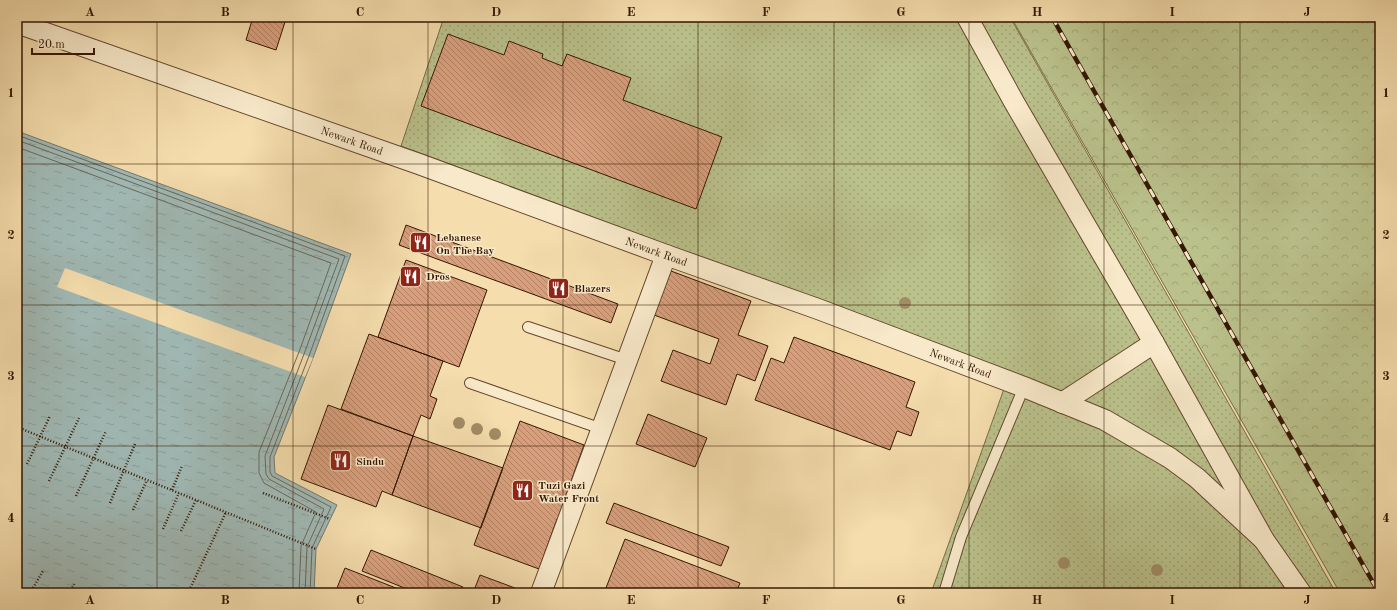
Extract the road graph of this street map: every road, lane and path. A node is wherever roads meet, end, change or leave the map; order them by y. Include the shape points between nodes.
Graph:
1 (968, 17) edge
2 (17, 23) edge
3 (666, 255) junction
4 (528, 327) dead end
5 (1154, 343) junction
6 (627, 360) junction
7 (470, 383) dead end
8 (1024, 387) junction
9 (1062, 403) junction
10 (50, 416) dead end
11 (80, 418) dead end
12 (17, 427) edge
13 (602, 429) junction
14 (106, 431) dead end
15 (40, 436) junction
16 (135, 444) dead end
17 (65, 447) junction
18 (93, 458) junction
19 (27, 464) dead end
20 (182, 466) dead end
21 (124, 470) junction
22 (147, 480) junction
23 (49, 481) dead end
24 (171, 490) junction
25 (179, 493) junction
26 (263, 493) dead end
27 (76, 496) dead end
28 (196, 500) junction
29 (110, 503) dead end
30 (133, 510) dead end
31 (226, 512) junction
32 (330, 519) dead end
33 (163, 530) dead end
34 (181, 531) dead end
35 (1264, 540) junction
36 (316, 549) dead end
37 (42, 571) dead end
38 (75, 582) dead end
39 (17, 588) edge
40 (30, 593) edge
41 (70, 593) edge
42 (188, 593) edge
43 (542, 593) edge
44 (944, 593) edge
45 (1301, 593) edge

1 - 5 street via 1018,109
2 - 3 street, Newark Road via 419,164
3 - 6 street
3 - 8 street, Newark Road
4 - 6 lane
5 - 9 street
5 - 35 street
6 - 13 street
7 - 13 lane
8 - 9 street, Newark Road
8 - 44 lane via 961,537
9 - 35 street, Newark Road via 1105,420 1170,458 1197,478
10 - 15 path
11 - 17 path
12 - 15 path
13 - 43 street
14 - 18 path
15 - 17 path
15 - 19 path
16 - 21 path
17 - 18 path
17 - 23 path
18 - 21 path
18 - 27 path
20 - 24 path
21 - 22 path
21 - 29 path
22 - 24 path
22 - 30 path
24 - 25 path
25 - 28 path
25 - 33 path
26 - 32 path
28 - 31 path
28 - 34 path
31 - 36 path
31 - 42 path
35 - 45 street
37 - 40 path
38 - 41 path
39 - 40 path

